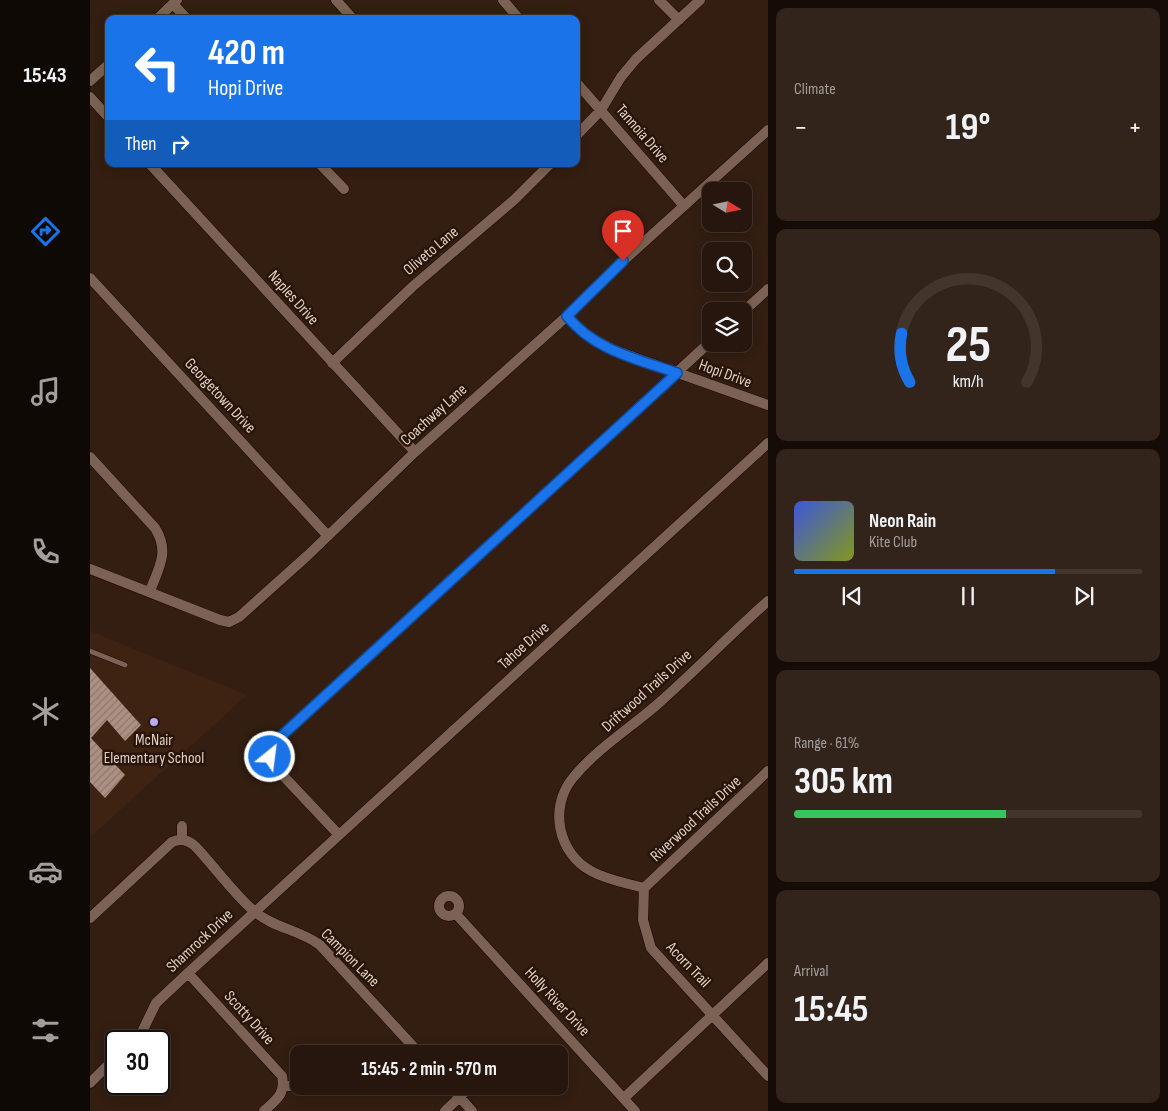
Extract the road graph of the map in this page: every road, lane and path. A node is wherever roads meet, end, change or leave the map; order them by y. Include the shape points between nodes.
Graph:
1 (336, 0) edge
2 (502, 0) edge
3 (659, 0) edge
4 (700, 0) edge
5 (175, 2) edge
6 (161, 15) edge
7 (184, 15) edge
8 (349, 15) edge
9 (515, 15) edge
10 (679, 20) junction
11 (105, 68) edge
12 (90, 82) edge
13 (580, 86) edge
14 (90, 97) edge
15 (601, 110) junction
16 (105, 114) edge
17 (768, 130) edge
18 (580, 132) edge
19 (153, 167) edge
20 (323, 167) edge
21 (547, 167) edge
22 (344, 189) dead end
23 (684, 206) junction
24 (90, 278) edge
25 (768, 289) edge
26 (752, 304) edge
27 (567, 316) junction
28 (702, 349) edge
29 (332, 363) junction
30 (677, 373) junction
31 (768, 405) edge
32 (768, 443) edge
33 (415, 452) junction
34 (90, 457) edge
35 (328, 536) junction
36 (90, 569) edge
37 (150, 591) junction
38 (768, 601) edge
39 (90, 651) edge
40 (125, 665) dead end
41 (768, 771) edge
42 (182, 826) dead end
43 (339, 835) junction
44 (182, 840) junction
45 (299, 870) joint
46 (644, 888) junction
47 (254, 912) junction
48 (456, 914) dead end
49 (90, 918) edge
50 (768, 963) edge
51 (188, 973) junction
52 (713, 1014) junction
53 (143, 1030) edge
54 (412, 1045) edge
55 (105, 1068) edge
56 (768, 1076) edge
57 (90, 1083) edge
58 (284, 1086) junction
59 (290, 1086) edge
60 (460, 1097) joint
61 (624, 1098) junction
62 (264, 1111) edge
63 (445, 1111) edge
64 (472, 1111) edge
65 (636, 1111) edge

1 - 8 street
2 - 9 street
3 - 10 street
4 - 10 street
5 - 6 street
5 - 7 street
10 - 15 street via 621,76
11 - 12 street
13 - 15 street, Tannoia Drive
14 - 16 street
15 - 18 street
15 - 23 street, Tannoia Drive
17 - 23 street, Coachway Lane
19 - 29 street, Naples Drive
20 - 22 street
21 - 29 street, Oliveto Lane
23 - 27 street, Coachway Lane
24 - 35 street, Georgetown Drive
25 - 26 street
27 - 30 street, Hopi Drive via 576,327 604,347
27 - 33 street, Coachway Lane
28 - 30 street
29 - 33 street, Naples Drive
30 - 31 street, Hopi Drive
30 - 43 street via 276,741 270,750 274,766
32 - 43 street, Tahoe Drive
33 - 35 street, Coachway Lane
34 - 37 street via 161,537 163,557
35 - 37 street, Coachway Lane via 262,597 229,622 194,611
36 - 37 street, Coachway Lane
38 - 46 street, Driftwood Trails Drive via 579,772 565,791 559,812 561,832 570,852 590,870 609,879
39 - 40 lane
41 - 46 street, Riverwood Trails Drive
42 - 44 street
43 - 45 street, Tahoe Drive
44 - 47 street, Campion Lane via 195,846
44 - 49 street via 172,842
45 - 47 street, Shamrock Drive
46 - 52 street, Acorn Trail via 642,920 651,948
47 - 51 street, Shamrock Drive
47 - 54 street, Campion Lane via 320,945
48 - 61 street, Holly River Drive
50 - 52 street
51 - 53 street, Shamrock Drive via 156,1003
51 - 58 street, Scotty Drive via 282,1076
52 - 56 street, Acorn Trail
52 - 61 street
55 - 57 street
58 - 59 street
58 - 62 street via 281,1095
60 - 63 street
60 - 64 street
61 - 65 street, Holly River Drive

